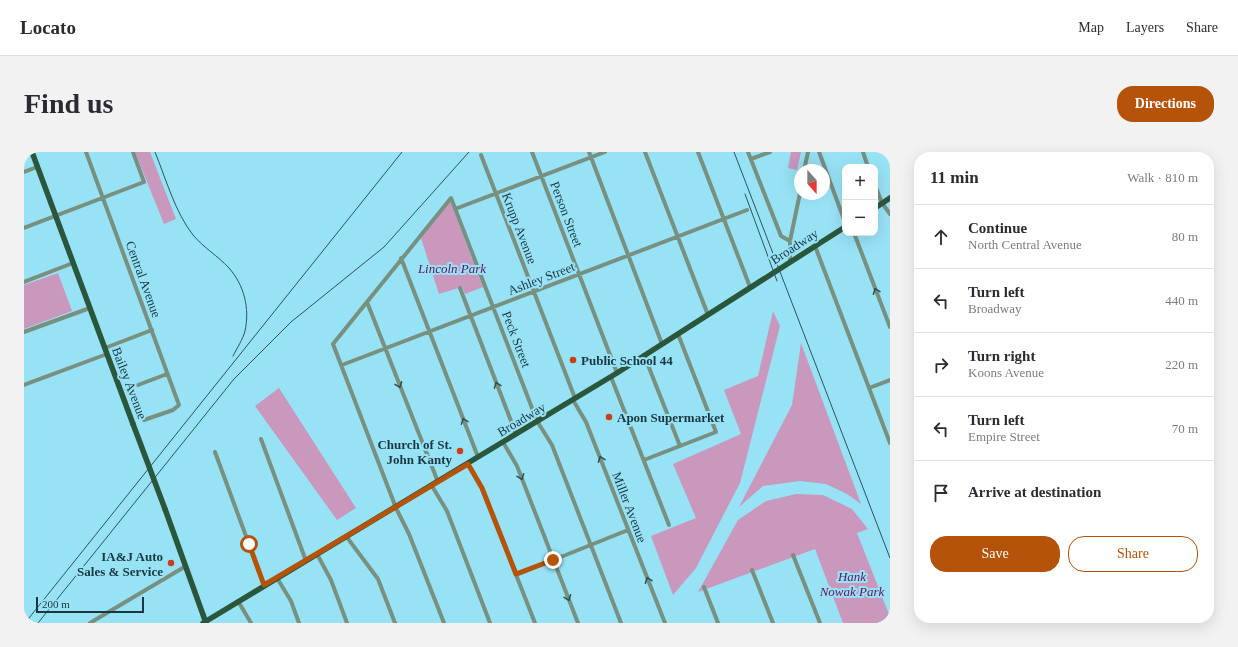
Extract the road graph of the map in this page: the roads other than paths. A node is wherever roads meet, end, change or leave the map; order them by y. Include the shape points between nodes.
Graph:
1 (32, 152) edge
2 (86, 152) edge
3 (133, 152) edge
4 (532, 152) edge
5 (589, 152) edge
6 (605, 152) edge
7 (645, 152) edge
8 (698, 152) edge
9 (748, 152) edge
10 (770, 152) edge
11 (808, 152) edge
12 (819, 152) edge
13 (863, 152) edge
14 (481, 155) dead end
15 (591, 157) junction
16 (751, 159) junction
17 (805, 164) edge
18 (867, 164) edge
19 (37, 167) junction
20 (24, 172) edge
21 (541, 176) junction
22 (496, 193) junction
23 (878, 193) edge
24 (103, 197) junction
25 (890, 198) edge
26 (799, 200) edge
27 (882, 203) junction
28 (878, 206) edge
29 (455, 208) junction
30 (747, 210) dead end
31 (842, 214) edge
32 (890, 214) edge
33 (55, 216) junction
34 (724, 219) junction
35 (24, 228) edge
36 (842, 229) edge
37 (855, 236) edge
38 (678, 237) junction
39 (790, 241) junction
40 (815, 246) junction
41 (628, 255) junction
42 (401, 258) junction
43 (790, 262) junction
44 (73, 263) junction
45 (579, 274) junction
46 (24, 282) edge
47 (750, 287) junction
48 (460, 288) dead end
49 (534, 291) junction
50 (367, 302) junction
51 (493, 307) junction
52 (90, 308) junction
53 (708, 315) junction
54 (470, 316) junction
55 (890, 328) edge
56 (152, 330) junction
57 (429, 331) junction
58 (24, 332) edge
59 (678, 334) junction
60 (662, 344) junction
61 (105, 348) junction
62 (385, 348) junction
63 (107, 354) junction
64 (644, 355) junction
65 (342, 365) junction
66 (617, 373) junction
67 (167, 374) junction
68 (611, 376) junction
69 (890, 380) edge
70 (24, 385) edge
71 (138, 385) dead end
72 (869, 388) junction
73 (574, 399) junction
74 (144, 420) dead end
75 (537, 421) junction
76 (516, 434) junction
77 (261, 440) dead end
78 (503, 442) junction
79 (890, 443) edge
80 (680, 446) junction
81 (215, 452) dead end
82 (478, 457) junction
83 (644, 460) junction
84 (468, 464) junction
85 (438, 482) junction
86 (432, 486) junction
87 (396, 508) junction
88 (669, 525) dead end
89 (628, 530) junction
90 (346, 536) junction
91 (591, 545) junction
92 (317, 554) junction
93 (793, 555) dead end
94 (553, 560) junction
95 (306, 561) junction
96 (186, 566) junction
97 (752, 570) dead end
98 (516, 574) junction
99 (277, 578) junction
100 (264, 585) junction
101 (704, 587) dead end
102 (238, 601) junction
103 (90, 623) edge
104 (205, 623) edge
105 (251, 623) edge
106 (299, 623) edge
107 (347, 623) edge
108 (395, 623) edge
109 (444, 623) edge
110 (490, 623) edge
111 (535, 623) edge
112 (578, 623) edge
113 (621, 623) edge
114 (665, 623) edge
115 (718, 623) edge
116 (773, 623) edge
117 (820, 623) edge

1 - 19 main road, Bailey Avenue
2 - 24 street, Central Avenue
3 - 24 street via 144,182
4 - 21 street, Person Street
5 - 15 street
6 - 15 street
7 - 38 street
8 - 34 street
9 - 16 street
10 - 16 street
11 - 17 street
12 - 31 street
13 - 18 street
14 - 22 street, Krupp Avenue
15 - 21 street
15 - 41 street
16 - 39 street via 781,236
19 - 20 street
19 - 33 main road, Bailey Avenue
21 - 22 street
21 - 45 street, Person Street
22 - 29 street
22 - 49 street, Krupp Avenue
23 - 27 street
24 - 33 street
24 - 56 street, Central Avenue
25 - 27 main road
26 - 39 street
27 - 28 main road
27 - 32 street
29 - 42 street, Peck Street via 451,198
29 - 51 street, Peck Street
30 - 34 street, Ashley Street
33 - 35 street
33 - 44 main road, Bailey Avenue
34 - 38 street, Ashley Street
34 - 47 street
36 - 40 main road, Broadway
55 -> 37 street
38 - 41 street, Ashley Street
38 - 53 street
39 - 43 street
40 - 43 main road, Broadway
40 - 72 street
41 - 45 street, Ashley Street
41 - 60 street
42 - 50 street
42 - 57 street
43 - 47 main road, Broadway
44 - 46 street
44 - 52 main road, Bailey Avenue
45 - 49 street, Ashley Street
45 - 66 street, Person Street
47 - 53 main road, Broadway
48 - 54 street
49 - 51 street, Ashley Street
49 - 73 street, Krupp Avenue
50 - 62 street
50 - 65 street via 333,344
51 - 54 street, Ashley Street
51 - 75 street, Peck Street
52 - 58 street
52 - 61 main road, Bailey Avenue
53 - 59 main road, Broadway
54 - 57 street, Ashley Street
76 -> 54 street
56 - 61 street
56 - 67 street, Central Avenue
57 - 62 street, Ashley Street
82 -> 57 street
59 - 60 main road, Broadway
59 - 80 street via 716,432
60 - 64 main road, Broadway
61 - 63 main road, Bailey Avenue
62 - 65 street, Ashley Street
62 -> 85 street
63 - 70 street
63 - 96 main road, Bailey Avenue, bridge
64 - 66 main road, Broadway
64 - 80 street
65 - 87 street
66 - 68 main road, Broadway
67 - 71 street
67 - 74 street, Central Avenue via 179,405
68 - 73 main road, Broadway
68 - 83 street
69 - 72 street
72 - 79 street
73 - 75 main road, Broadway
89 -> 73 street, Miller Avenue via 586,422
75 - 76 main road, Broadway
75 - 91 street, Peck Street via 552,445
76 - 78 main road, Broadway
77 - 95 street
78 - 82 main road, Broadway
78 -> 94 street via 517,466
80 - 83 street
81 - 100 street
82 - 84 main road, Broadway
83 - 88 street
84 - 85 main road, Broadway
84 - 98 street via 482,488
85 - 86 main road, Broadway
86 - 87 main road, Broadway
86 - 110 street via 447,511
87 - 90 main road, Broadway
87 - 109 street
89 - 91 street
114 -> 89 street, Miller Avenue
90 - 92 main road, Broadway
90 - 108 street via 378,579
91 - 94 street
91 - 113 street, Peck Street
92 - 95 main road, Broadway
92 - 107 street via 331,580
93 - 117 street
94 - 98 street
94 -> 112 street
95 - 99 main road, Broadway
96 - 103 street
96 - 104 main road, Bailey Avenue
97 - 116 street
98 - 111 street
99 - 100 main road, Broadway
99 - 106 street
100 - 102 main road, Broadway
101 - 115 street
102 - 104 main road, Broadway
102 - 105 street

